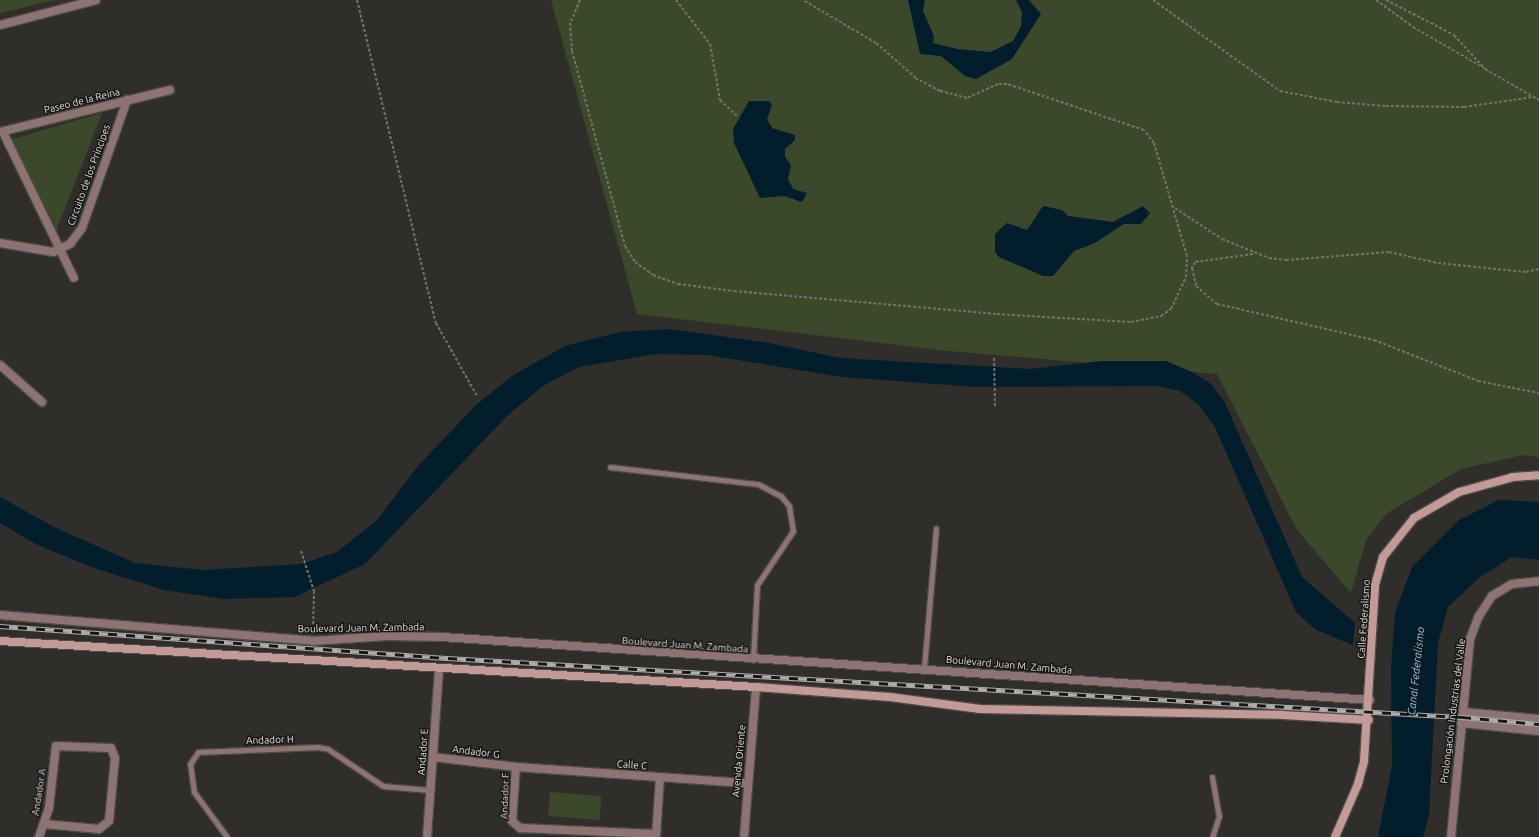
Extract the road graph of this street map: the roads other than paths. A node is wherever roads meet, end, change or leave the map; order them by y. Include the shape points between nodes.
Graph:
1 (96, 0) edge
2 (0, 24) edge
3 (170, 90) dead end
4 (127, 100) junction
5 (1, 132) edge
6 (0, 243) edge
7 (62, 251) junction
8 (74, 278) dead end
9 (0, 365) edge
10 (42, 402) dead end
11 (610, 466) dead end
12 (1539, 475) edge
13 (936, 529) dead end
14 (1539, 581) edge
15 (0, 615) edge
16 (0, 641) edge
17 (753, 660) junction
18 (924, 668) junction
19 (439, 669) junction
20 (756, 687) junction
21 (1370, 700) junction
22 (1463, 712) junction
23 (1539, 719) edge
24 (1368, 720) junction
25 (1461, 723) junction
26 (1539, 731) edge
27 (433, 757) junction
28 (516, 767) junction
29 (1212, 777) dead end
30 (660, 778) junction
31 (747, 783) junction
32 (430, 790) junction
33 (44, 824) junction
34 (562, 834) edge
35 (656, 836) edge
36 (39, 837) edge
37 (227, 837) edge
38 (427, 837) edge
39 (744, 837) edge
40 (1212, 837) edge
41 (1335, 837) edge
42 (1451, 837) edge

1 - 2 street
3 - 4 street, Paseo de la Reina
4 - 5 street, Paseo de la Reina
4 - 7 street, Circuito de los Principes via 82,228
5 - 7 street, Circuito de los Principes
6 - 7 street
7 - 8 street, Circuito de los Principes
9 - 10 street
11 - 17 lane via 758,484 777,493 789,506 793,531 757,585
12 - 21 street, Calle Federalismo via 1513,477 1459,492 1414,518 1392,542 1375,585
13 - 18 lane
14 - 22 street, Prolongación Industrias del Valle via 1501,589 1478,616 1470,640
15 - 17 street, Boulevard Juan M. Zambada via 312,641 387,636 442,637
16 - 19 street
17 - 18 street, Boulevard Juan M. Zambada
18 - 21 street, Boulevard Juan M. Zambada
19 - 20 street
19 - 27 street, Andador E
20 - 24 street via 890,697 980,709 1282,714
20 - 31 street, Avenida Oriente
21 - 24 street, Calle Federalismo
22 - 23 street
22 - 25 street, Prolongación Industrias del Valle
24 - 41 street, Calle Federalismo via 1358,784
25 - 26 street
25 - 42 street, Prolongación Industrias del Valle
27 - 28 street, Andador G
27 - 32 street, Andador E
28 - 30 street, Calle C
28 - 34 street, Andador F via 514,825 529,830
29 - 40 lane via 1219,816
30 - 31 street, Calle C
30 - 35 street
31 - 39 street, Avenida Oriente
32 - 37 lane, Andador H via 383,786 328,749 198,752 190,764 194,792
32 - 38 street, Andador E
33 - 33 street, Andador A via 99,828 109,821 115,758 111,748 60,744 55,749
33 - 36 street, Andador A
34 - 35 street

